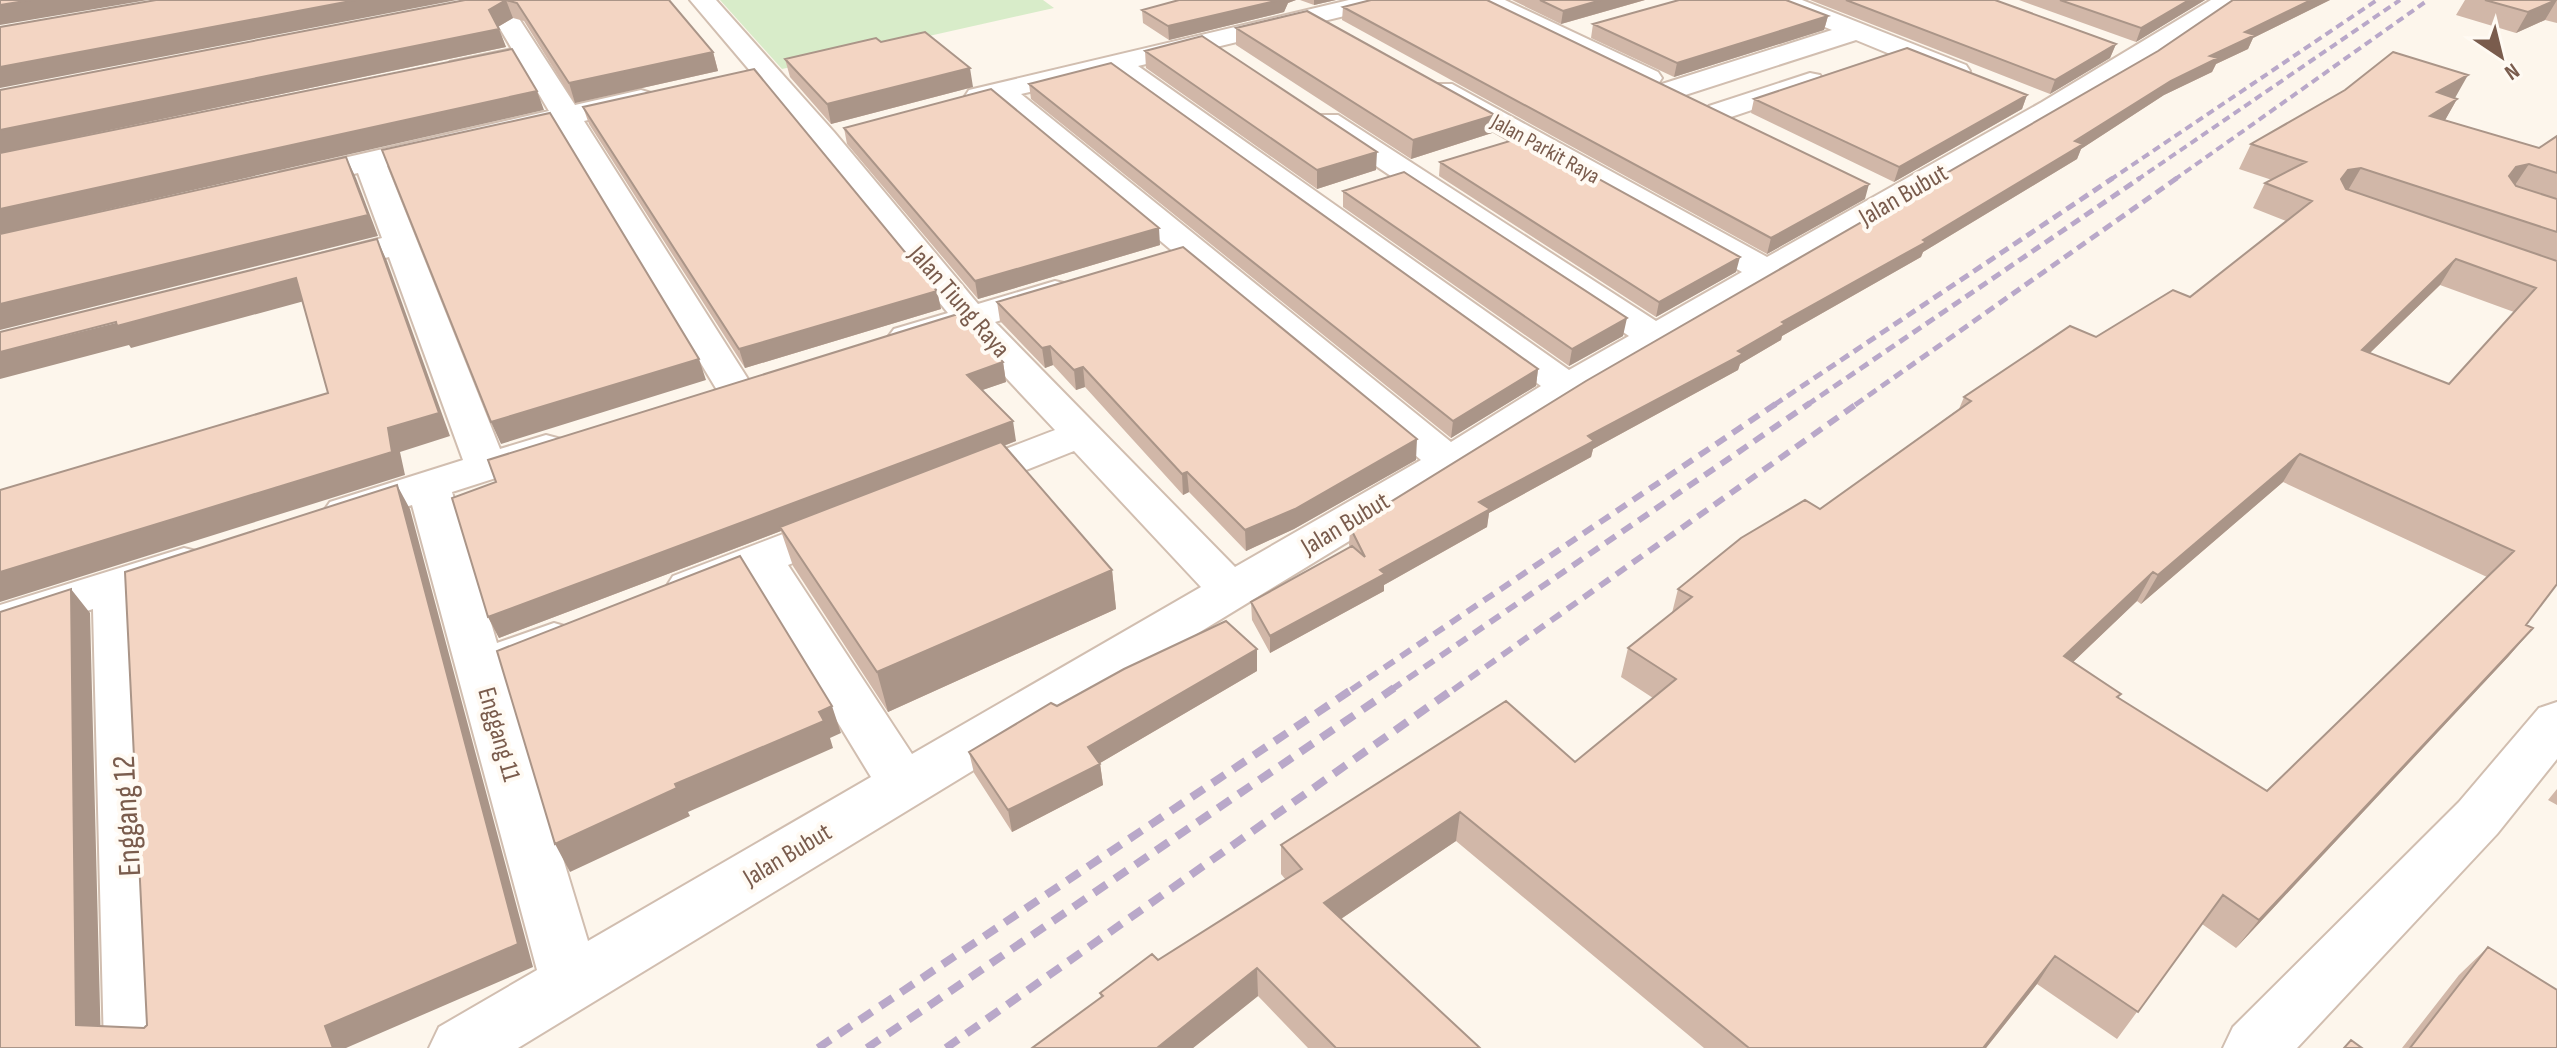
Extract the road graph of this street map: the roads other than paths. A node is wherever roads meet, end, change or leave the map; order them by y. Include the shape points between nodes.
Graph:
1 (702, 0) edge
2 (1282, 0) edge
3 (1381, 0) edge
4 (1485, 0) edge
5 (1780, 0) edge
6 (496, 1) edge
7 (2209, 3) edge
8 (465, 9) edge
9 (1310, 16) junction
10 (1591, 27) edge
11 (1857, 31) junction
12 (1561, 35) junction
13 (1350, 38) edge
14 (1207, 41) junction
15 (1903, 49) junction
16 (528, 54) junction
17 (1116, 63) junction
18 (1861, 64) edge
19 (1244, 66) edge
20 (435, 74) edge
21 (1832, 74) edge
22 (1417, 76) edge
23 (1977, 79) edge
24 (1672, 90) junction
25 (999, 91) junction
26 (673, 92) edge
27 (955, 103) edge
28 (1307, 107) edge
29 (1719, 112) junction
30 (565, 116) junction
31 (1759, 132) edge
32 (1525, 136) junction
33 (1481, 150) edge
34 (369, 161) junction
35 (1422, 169) junction
36 (261, 186) edge
37 (1310, 204) junction
38 (400, 244) junction
39 (292, 271) edge
40 (1768, 272) junction
41 (1087, 282) edge
42 (971, 318) junction
43 (1657, 338) junction
44 (867, 348) edge
45 (1567, 387) junction
46 (690, 401) edge
47 (588, 434) edge
48 (1081, 434) junction
49 (1449, 462) junction
50 (486, 467) junction
51 (428, 485) junction
52 (921, 497) edge
53 (878, 514) edge
54 (309, 523) edge
55 (220, 552) edge
56 (761, 559) junction
57 (116, 585) junction
58 (1231, 591) junction
59 (658, 599) edge
60 (0, 622) edge
61 (599, 622) edge
62 (481, 668) junction
63 (2557, 722) edge
64 (904, 785) junction
65 (571, 983) junction
66 (136, 1048) edge
67 (461, 1048) edge
68 (2255, 1048) edge

1 - 42 street, Jalan Tiung Raya via 749,75 838,134
2 - 9 street
3 - 9 street
4 - 12 street
5 - 11 street
6 - 8 street
6 - 16 street
7 - 40 street, Jalan Bubut via 1881,191
9 - 13 street
9 - 14 street
10 - 12 street
11 - 15 street
11 - 24 street
12 - 24 street
14 - 17 street
14 - 19 street
15 - 18 street
15 - 23 street
16 - 20 street
16 - 30 street
17 - 25 street
17 - 37 street
21 - 29 street
22 - 32 street, Jalan Parkit Raya
24 - 29 street
25 - 27 street
25 - 49 street via 1174,255
26 - 30 street
28 - 35 street
29 - 31 street
30 - 34 street
30 - 46 street via 749,383
32 - 33 street
32 - 40 street, Jalan Parkit Raya
34 - 36 street
34 - 38 street
35 - 37 street
35 - 43 street
37 - 45 street
38 - 39 street
38 - 50 street
40 - 43 street, Jalan Bubut
41 - 42 street
42 - 44 street
42 - 48 street, Jalan Tiung Raya
43 - 45 street, Jalan Bubut
45 - 49 street, Jalan Bubut
47 - 50 street
48 - 52 street
48 - 58 street, Jalan Tiung Raya
49 - 58 street, Jalan Bubut
50 - 51 street
51 - 54 street
51 - 62 street, Enggang 11
53 - 56 street
55 - 57 street
56 - 59 street
56 - 64 street
57 - 60 street
57 - 66 street, Enggang 12
58 - 64 street, Jalan Bubut
61 - 62 street
62 - 65 street, Enggang 11
63 - 68 street via 2478,818
64 - 65 street, Jalan Bubut
65 - 67 street, Jalan Bubut

